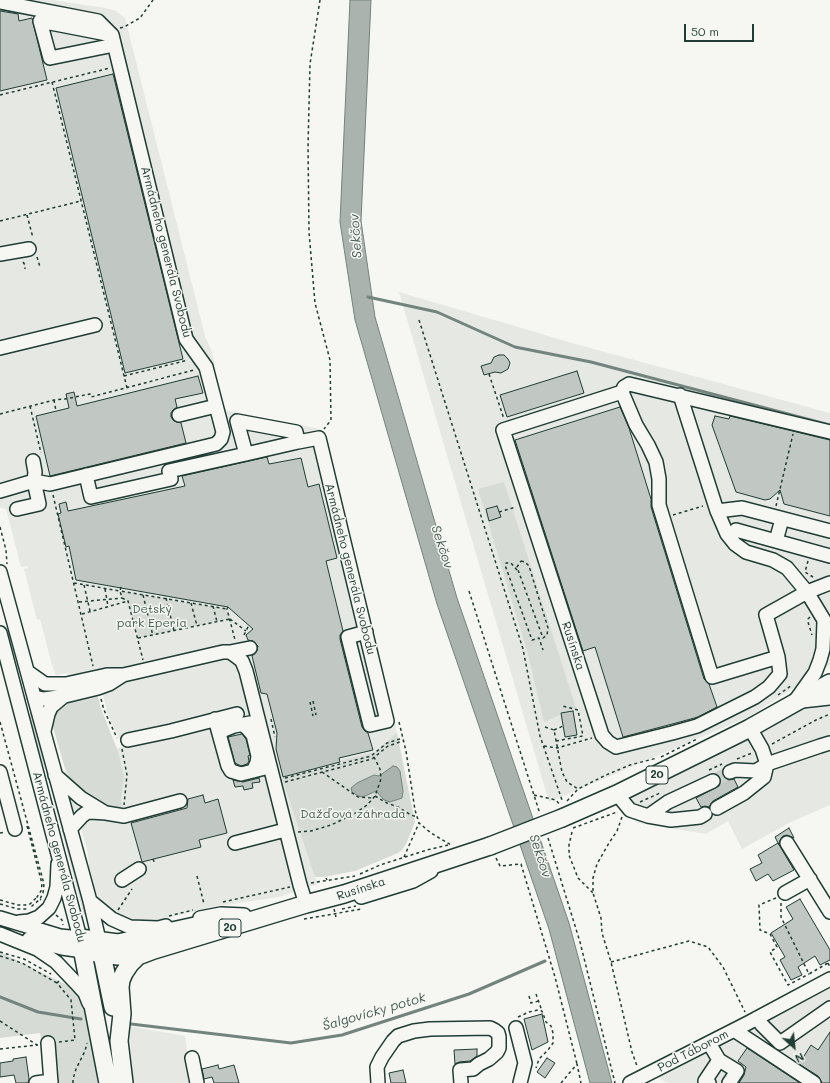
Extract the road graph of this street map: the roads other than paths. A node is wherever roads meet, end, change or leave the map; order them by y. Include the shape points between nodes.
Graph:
1 (0, 2) edge
2 (111, 37) junction
3 (29, 249) dead end
4 (0, 254) edge
5 (95, 325) dead end
6 (0, 348) edge
7 (622, 392) junction
8 (680, 395) junction
9 (216, 406) junction
10 (179, 415) dead end
11 (830, 432) edge
12 (298, 442) junction
13 (246, 454) junction
14 (37, 458) road end
15 (86, 475) junction
16 (34, 481) junction
17 (15, 487) junction
18 (0, 488) edge
19 (0, 491) edge
20 (0, 496) edge
21 (17, 509) dead end
22 (717, 511) junction
23 (782, 519) junction
24 (736, 530) dead end
25 (830, 532) edge
26 (776, 541) junction
27 (830, 556) edge
28 (3, 571) edge
29 (830, 583) edge
30 (807, 592) junction
31 (828, 625) edge
32 (366, 632) junction
33 (0, 633) edge
34 (233, 647) junction
35 (250, 648) dead end
36 (778, 657) junction
37 (28, 672) junction
38 (830, 683) edge
39 (65, 690) junction
40 (34, 697) junction
41 (830, 698) edge
42 (18, 701) junction
43 (794, 702) junction
44 (215, 719) junction
45 (240, 719) junction
46 (258, 722) junction
47 (750, 728) junction
48 (219, 732) junction
49 (44, 733) junction
50 (830, 743) edge
51 (123, 744) road end
52 (767, 764) junction
53 (269, 767) junction
54 (253, 771) junction
55 (0, 772) edge
56 (730, 772) tunnel mouth
57 (55, 775) junction
58 (713, 780) tunnel mouth
59 (617, 794) junction
60 (180, 801) dead end
61 (717, 808) dead end
62 (705, 814) dead end
63 (648, 816) junction
64 (104, 819) junction
65 (21, 827) road end
66 (70, 829) junction
67 (290, 831) junction
68 (787, 842) dead end
69 (235, 843) dead end
70 (59, 852) junction
71 (139, 869) dead end
72 (810, 879) junction
73 (122, 880) dead end
74 (785, 894) road end
75 (90, 901) junction
76 (306, 904) junction
77 (830, 912) edge
78 (244, 915) junction
79 (0, 918) edge
80 (16, 923) junction
81 (0, 930) edge
82 (0, 934) edge
83 (82, 945) junction
84 (100, 947) junction
85 (154, 950) junction
86 (830, 979) edge
87 (830, 1008) edge
88 (96, 1017) junction
89 (753, 1021) junction
90 (515, 1024) road end
91 (734, 1030) junction
92 (119, 1041) junction
93 (709, 1043) junction
94 (42, 1044) road end
95 (192, 1058) dead end
96 (719, 1060) junction
97 (634, 1081) edge
98 (51, 1082) edge
99 (36, 1083) edge
100 (108, 1083) edge
101 (124, 1083) edge
102 (197, 1083) edge
103 (378, 1083) edge
104 (461, 1083) edge
105 (520, 1083) edge
106 (708, 1083) edge
107 (729, 1083) edge
108 (814, 1083) edge

1 - 2 street via 98,21
2 - 2 street via 50,58 40,21
2 - 9 street, Armádneho generála Svobodu via 186,339 203,362
3 - 4 street
5 - 6 street
7 - 8 street via 629,384
7 - 36 street via 656,462 659,505 712,678
7 - 36 street, Rusínska via 503,430 602,735 616,747 697,726 770,687 780,674
8 - 11 street
8 - 22 street
9 - 10 street
9 - 15 street, Armádneho generála Svobodu via 223,432 221,440 216,444
12 - 13 street
12 - 13 street via 296,432 237,421
12 - 32 street, Armádneho generála Svobodu via 319,438
13 - 15 street via 169,471 171,479 91,497
14 - 16 street
15 - 16 street, Armádneho generála Svobodu via 50,484
16 - 17 street
16 - 21 street via 39,504
17 - 18 street
17 - 19 street
17 - 20 street
22 - 23 street via 742,508
22 - 30 street via 727,534 735,544 746,552 773,560 788,568
23 - 25 street
23 - 26 street
24 - 26 street
26 - 27 street
28 - 37 street, Armádneho generála Svobodu
29 - 30 street
30 - 31 street
30 - 36 street via 766,615
31 - 43 street via 816,673
32 - 32 street, Armádneho generála Svobodu via 387,721 370,725 348,636
33 - 42 street, Armádneho generála Svobodu
34 - 35 street
34 - 39 street via 223,652 123,675 107,675
34 - 46 street via 244,666
37 - 39 street via 45,684
37 - 40 street, Armádneho generála Svobodu
38 - 43 main road, Rusínska / 20
39 - 40 street via 45,690
39 - 49 street via 47,717
40 - 42 street
40 - 49 street, Armádneho generála Svobodu
41 - 43 street
42 - 70 street, Armádneho generála Svobodu
43 - 47 main road, Rusínska / 20
44 - 45 street
44 - 48 street
44 - 51 street
45 - 46 street
45 - 48 street via 234,726
45 - 54 street via 253,736 258,756
46 - 53 street
47 - 52 street
47 - 59 main road, Rusínska / 20
48 - 54 street via 229,768 241,774
49 - 57 street, Armádneho generála Svobodu
50 - 52 street
52 - 56 street via 756,771
52 - 61 street via 764,777 744,794
53 - 54 street
53 - 67 street
55 - 65 street
57 - 64 street, Armádneho generála Svobodu
57 - 66 street, Armádneho generála Svobodu
58 - 63 street via 668,802
59 - 63 street via 630,810
59 - 76 main road, Rusínska / 20, bridge via 493,852 454,851 338,896
60 - 64 street
62 - 63 street via 700,817 671,820
64 - 66 street, Armádneho generála Svobodu via 91,812 86,813
66 - 75 street, Armádneho generála Svobodu
67 - 69 street
67 - 76 street via 305,886
68 - 72 street
70 - 80 street via 57,887 49,908 40,917
70 - 83 street, Armádneho generála Svobodu
71 - 73 street
72 - 74 street
72 - 77 street
75 - 78 street via 112,919 130,927 158,928 221,914
75 - 84 street, Armádneho generála Svobodu
76 - 78 main road, Rusínska / 20
76 - 85 main road, Rusínska / 20
78 - 84 main road, Rusínska / 20
79 - 80 street
80 - 83 street
81 - 83 street via 62,948
82 - 88 street via 37,949 56,962 85,993
83 - 84 main road
83 - 88 main road, Armádneho generála Svobodu
84 - 85 main road via 118,956
84 - 92 main road
85 - 92 main road, 20 via 138,956 121,980 122,1014
86 - 89 street, Pod Táborom
87 - 89 street via 780,1043 762,1025
88 - 100 main road, Armádneho generála Svobodu
89 - 91 street, Pod Táborom
90 - 105 street via 524,1063
91 - 93 street, Pod Táborom
91 - 108 street, Pod Táborom
92 - 101 main road, 20
93 - 96 street
93 - 97 street, Pod Táborom
94 - 98 street
95 - 102 street
96 - 106 street via 705,1081
96 - 107 street via 737,1071
98 - 99 street
103 - 104 street via 377,1067 398,1036 430,1029 490,1028 498,1033 499,1048 490,1060 473,1069 460,1070

